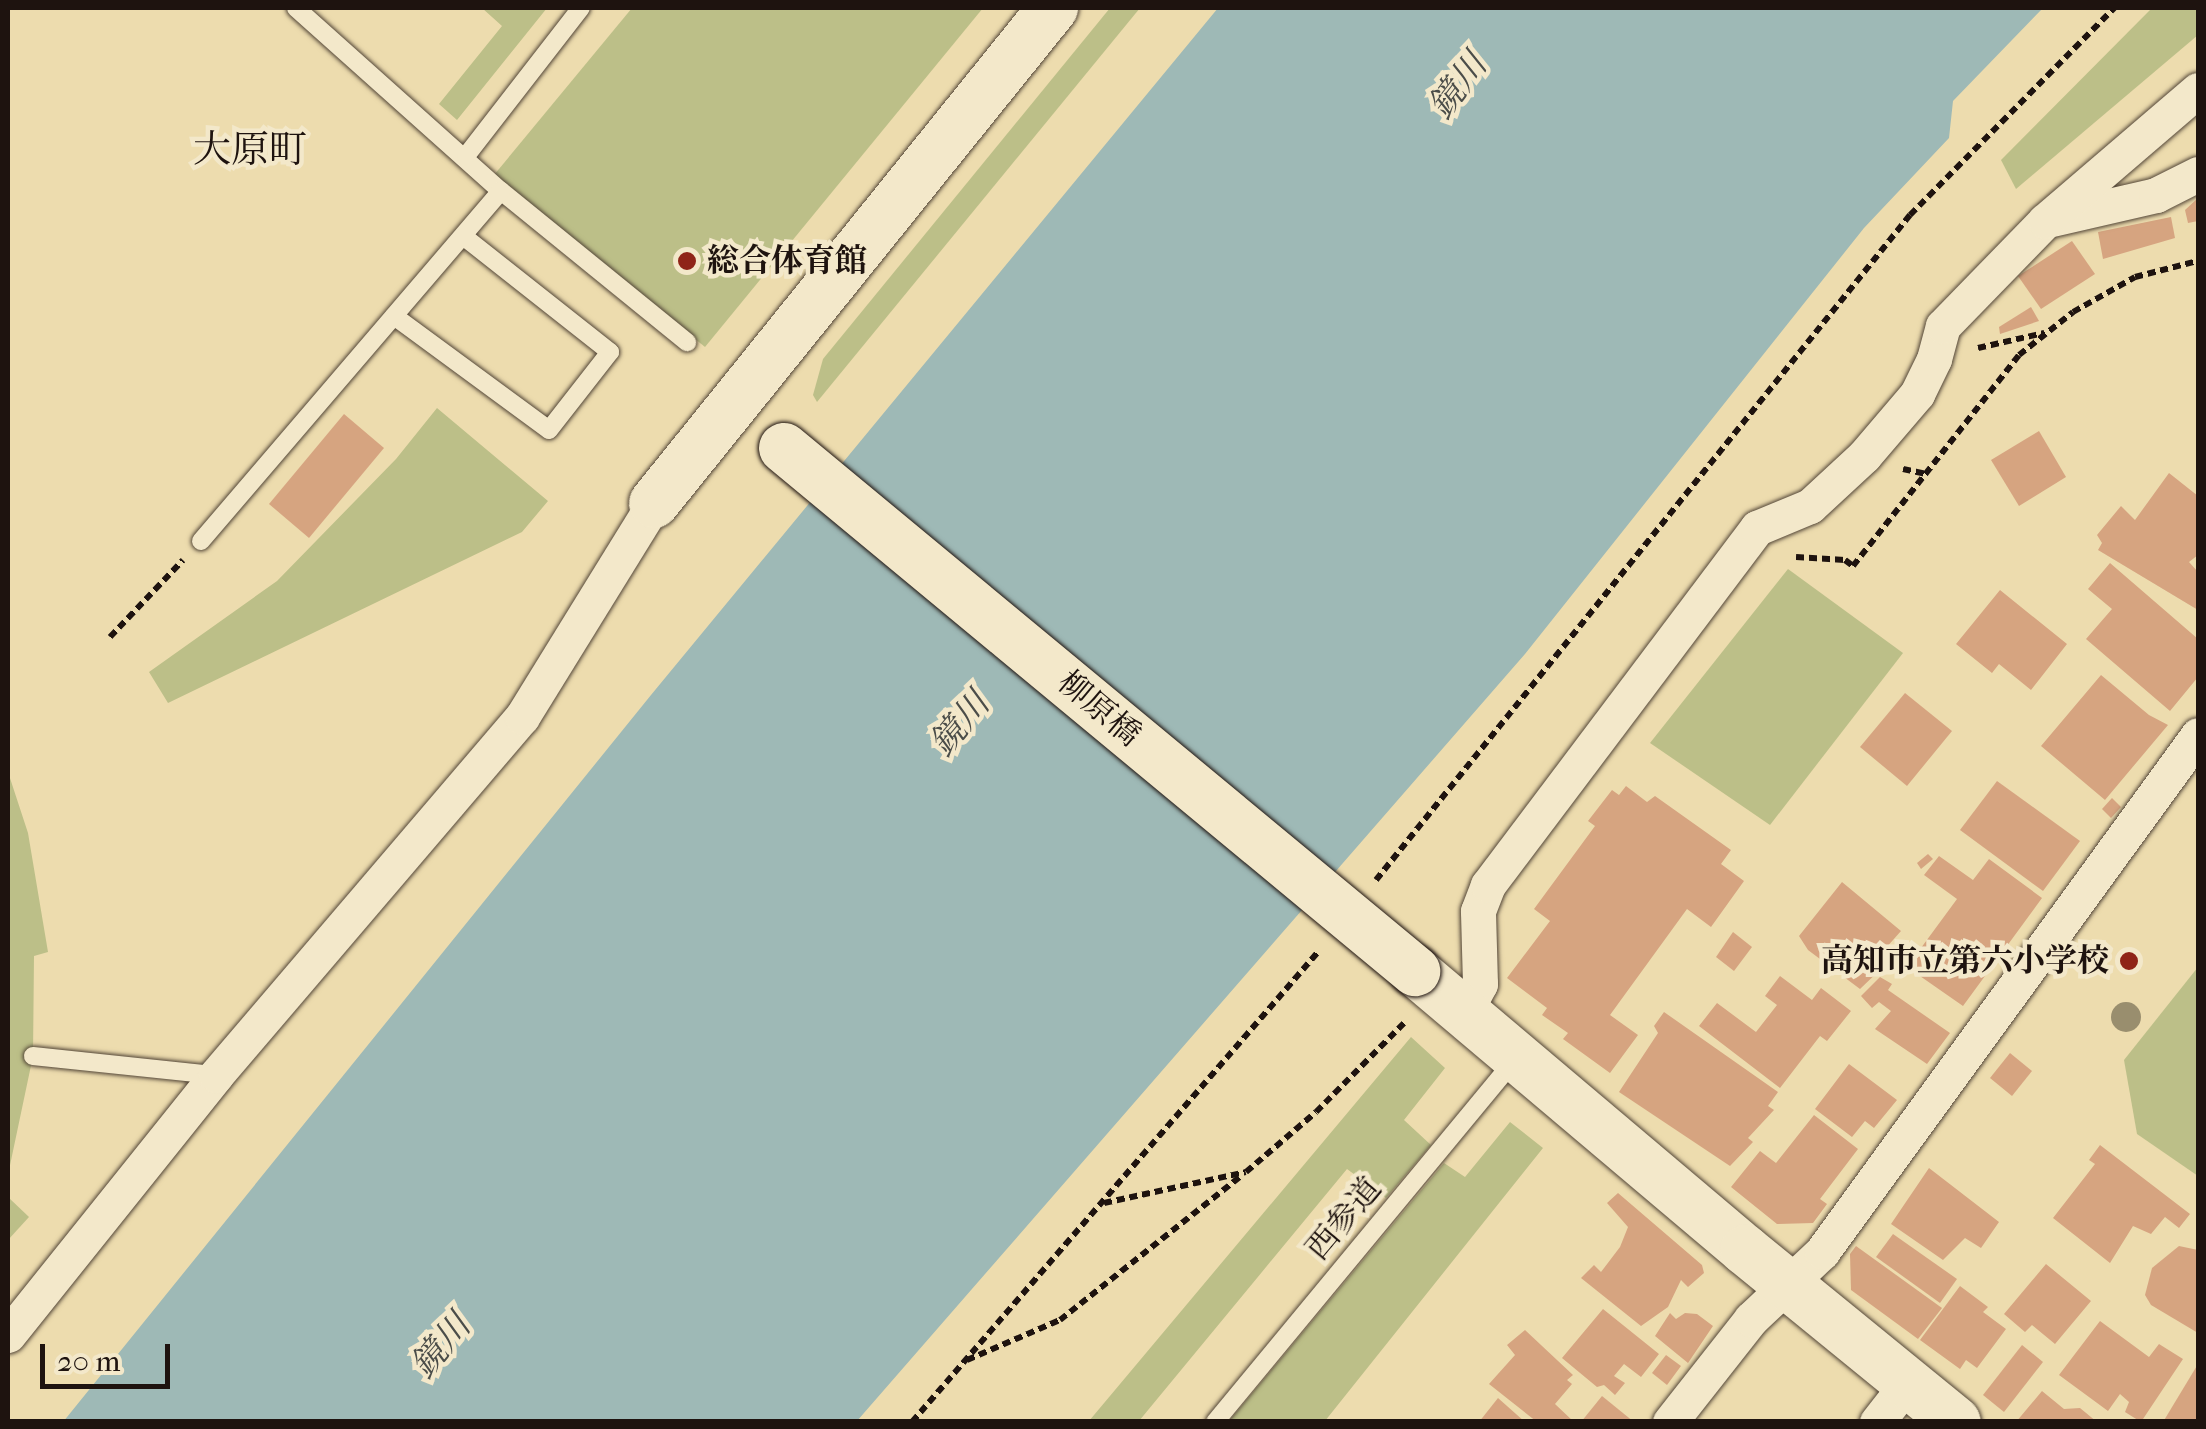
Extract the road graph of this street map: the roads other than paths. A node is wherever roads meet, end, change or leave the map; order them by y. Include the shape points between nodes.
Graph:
1 (296, 8) edge
2 (582, 8) edge
3 (1053, 8) edge
4 (2198, 90) edge
5 (466, 156) junction
6 (2198, 174) edge
7 (501, 191) junction
8 (2044, 221) junction
9 (463, 236) junction
10 (394, 316) junction
11 (687, 342) dead end
12 (733, 408) junction
13 (654, 503) joint
14 (202, 541) road end
15 (2198, 735) edge
16 (1466, 1010) junction
17 (1519, 1054) junction
18 (33, 1056) dead end
19 (216, 1074) junction
20 (1787, 1284) junction
21 (8, 1335) edge
22 (1909, 1381) junction
23 (1215, 1422) edge
24 (1670, 1422) edge
25 (1878, 1422) edge
26 (1956, 1422) edge

1 - 5 lane
2 - 5 lane
3 - 12 street
4 - 8 street
5 - 7 lane
6 - 8 street via 2156,196
7 - 9 lane
7 - 11 lane
8 - 16 street via 1943,326 1918,394 1864,456 1810,506 1756,528 1488,885 1478,911 1480,984
9 - 10 lane
9 - 10 lane via 610,352 549,430
10 - 14 lane
12 - 13 street
12 - 16 street, 柳原橋, bridge via 1412,994
13 - 19 street via 522,716
15 - 20 street via 1822,1252
16 - 17 street, 柳原橋
17 - 20 street, 柳原橋
17 - 23 lane, 西参道
18 - 19 lane
19 - 21 street
20 - 22 street, 柳原橋
20 - 24 street
22 - 25 street
22 - 26 street, 柳原橋

